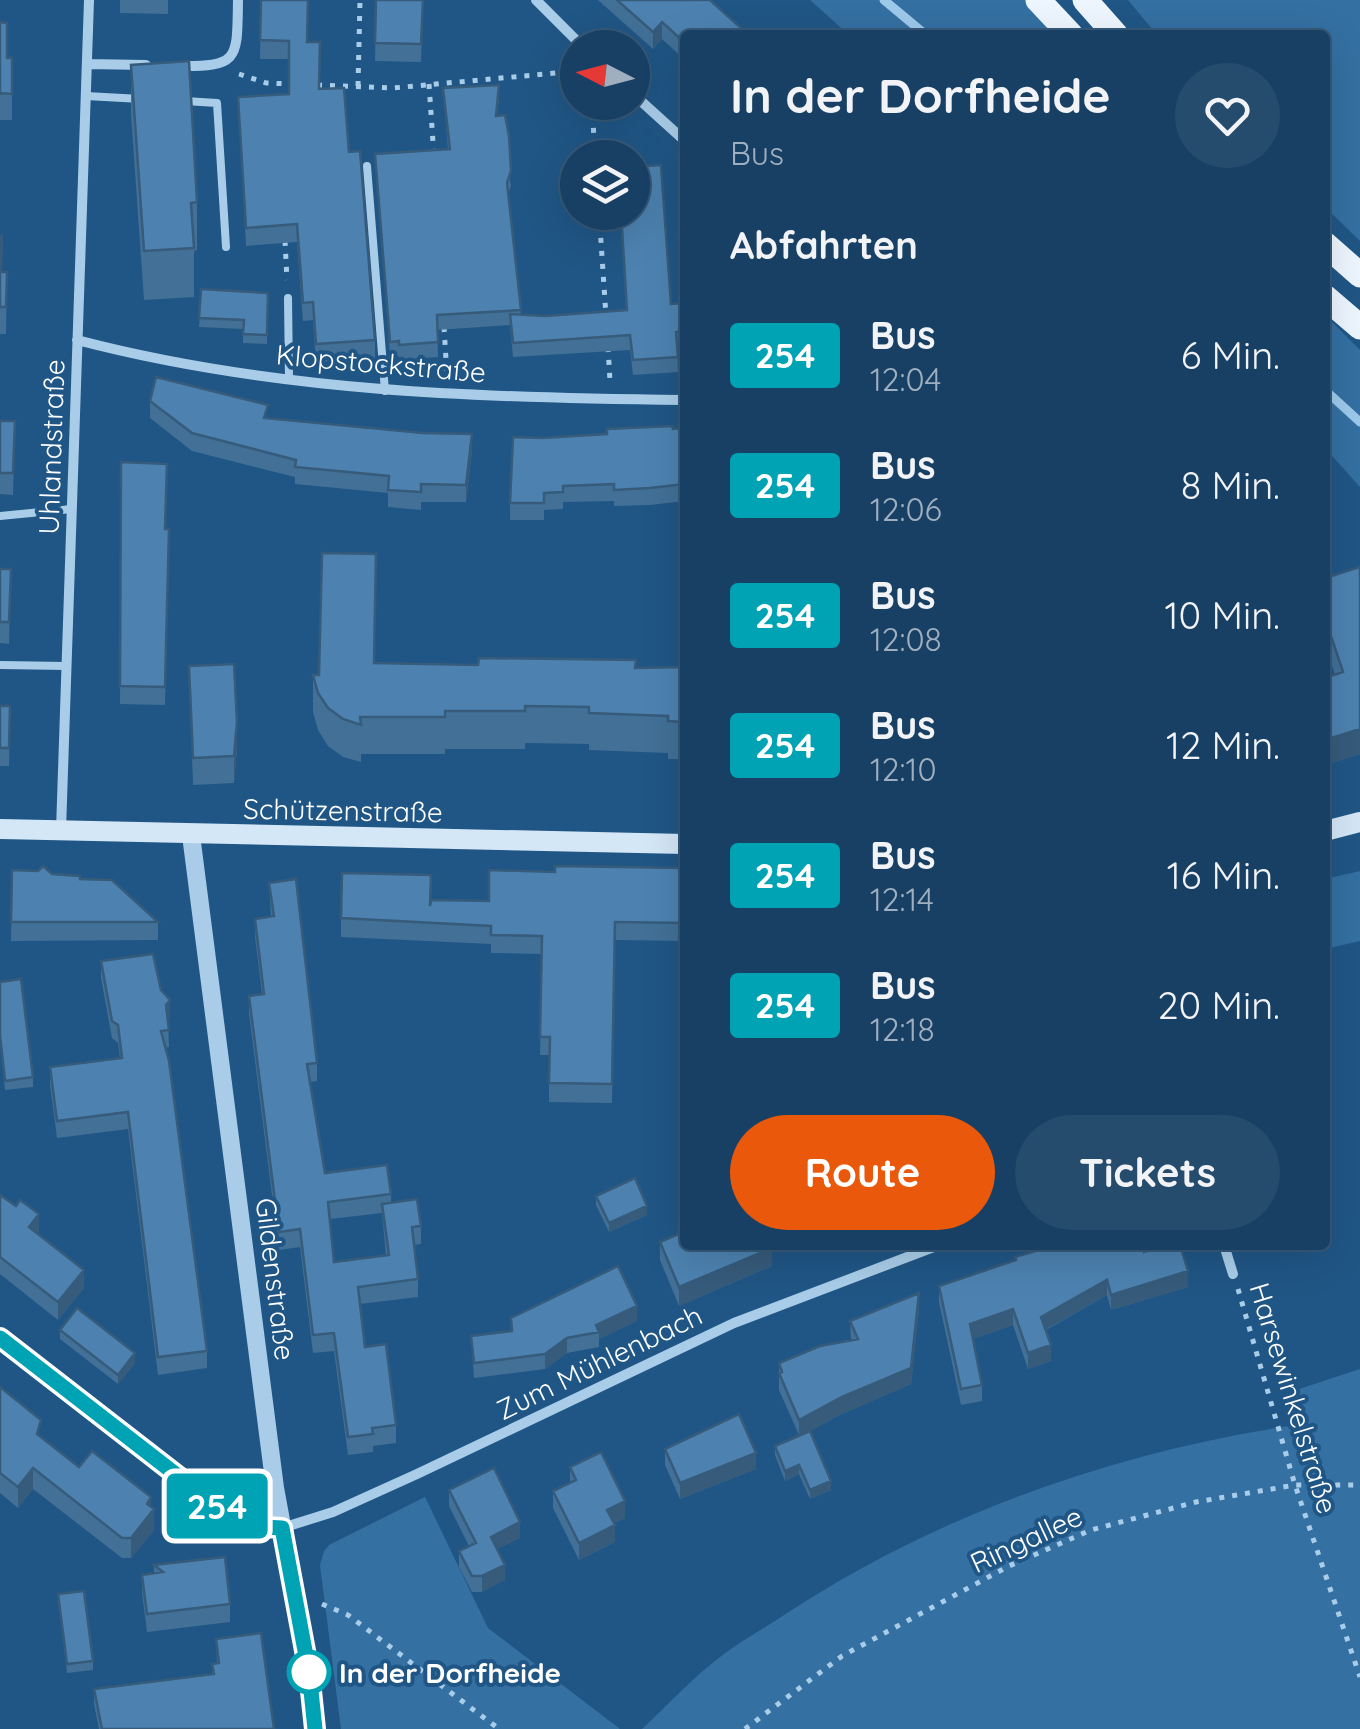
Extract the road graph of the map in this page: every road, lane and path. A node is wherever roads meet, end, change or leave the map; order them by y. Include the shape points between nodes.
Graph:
1 (89, 0) edge
2 (238, 0) edge
3 (360, 0) edge
4 (536, 0) edge
5 (1038, 0) edge
6 (1086, 0) edge
7 (566, 30) edge
8 (1066, 30) edge
9 (1112, 30) edge
10 (228, 60) junction
11 (87, 64) junction
12 (560, 73) edge
13 (429, 84) junction
14 (358, 86) junction
15 (86, 96) junction
16 (161, 100) edge
17 (180, 101) edge
18 (650, 110) edge
19 (680, 137) edge
20 (434, 162) edge
21 (367, 166) dead end
22 (284, 223) edge
23 (600, 230) edge
24 (226, 247) dead end
25 (1330, 248) edge
26 (1360, 275) edge
27 (288, 298) joint
28 (1330, 301) edge
29 (443, 317) edge
30 (606, 324) edge
31 (1360, 327) edge
32 (77, 340) junction
33 (608, 343) edge
34 (289, 379) junction
35 (385, 392) junction
36 (448, 394) junction
37 (612, 399) junction
38 (680, 400) edge
39 (72, 509) junction
40 (0, 516) edge
41 (0, 665) edge
42 (66, 666) junction
43 (1360, 822) edge
44 (0, 829) edge
45 (1330, 830) edge
46 (61, 831) junction
47 (191, 835) junction
48 (680, 844) edge
49 (927, 1250) edge
50 (1226, 1250) edge
51 (1233, 1274) joint
52 (0, 1338) edge
53 (1295, 1485) junction
54 (1360, 1485) edge
55 (275, 1488) junction
56 (201, 1493) junction
57 (282, 1528) junction
58 (294, 1604) junction
59 (1360, 1677) edge
60 (314, 1729) edge
61 (499, 1729) edge
62 (745, 1729) edge

1 - 11 street, Uhlandstraße
2 - 10 street via 238,36
3 - 14 path
4 - 7 street
5 - 8 main road
6 - 9 main road
10 - 11 street via 210,66
10 - 14 path via 241,76 266,83
11 - 15 street, Uhlandstraße
12 - 13 path
13 - 14 path
13 - 20 path
15 - 16 lane
15 - 32 street, Uhlandstraße
17 - 24 lane via 218,102
18 - 19 street
21 - 35 lane
22 - 27 path
23 - 30 path
25 - 26 main road
27 - 34 lane
28 - 31 main road
29 - 36 path
32 - 34 street, Klopstockstraße via 146,358
32 - 39 street, Uhlandstraße
33 - 37 path
34 - 35 street, Klopstockstraße
35 - 36 street, Klopstockstraße
36 - 37 street, Klopstockstraße
37 - 38 street, Klopstockstraße
39 - 40 lane
39 - 42 street, Uhlandstraße
41 - 42 lane
42 - 46 street, Uhlandstraße
43 - 45 main road
44 - 46 main road, Schützenstraße
46 - 47 main road, Schützenstraße
47 - 48 main road, Schützenstraße
47 - 55 street, Gildenstraße
49 - 57 street, Zum Mühlenbach via 734,1322 417,1474
50 - 51 street, Harsewinkelstraße
51 - 53 path, Harsewinkelstraße
52 - 56 street
53 - 54 path, Ringallee
53 - 59 path, Harsewinkelstraße
53 - 62 path, Ringallee via 1148,1512 1026,1558 842,1656
55 - 56 lane
55 - 57 street, Gildenstraße
56 - 57 street via 232,1518
57 - 58 street, Gildenstraße
58 - 60 street, Gildenstraße
58 - 61 path via 321,1603 348,1616

